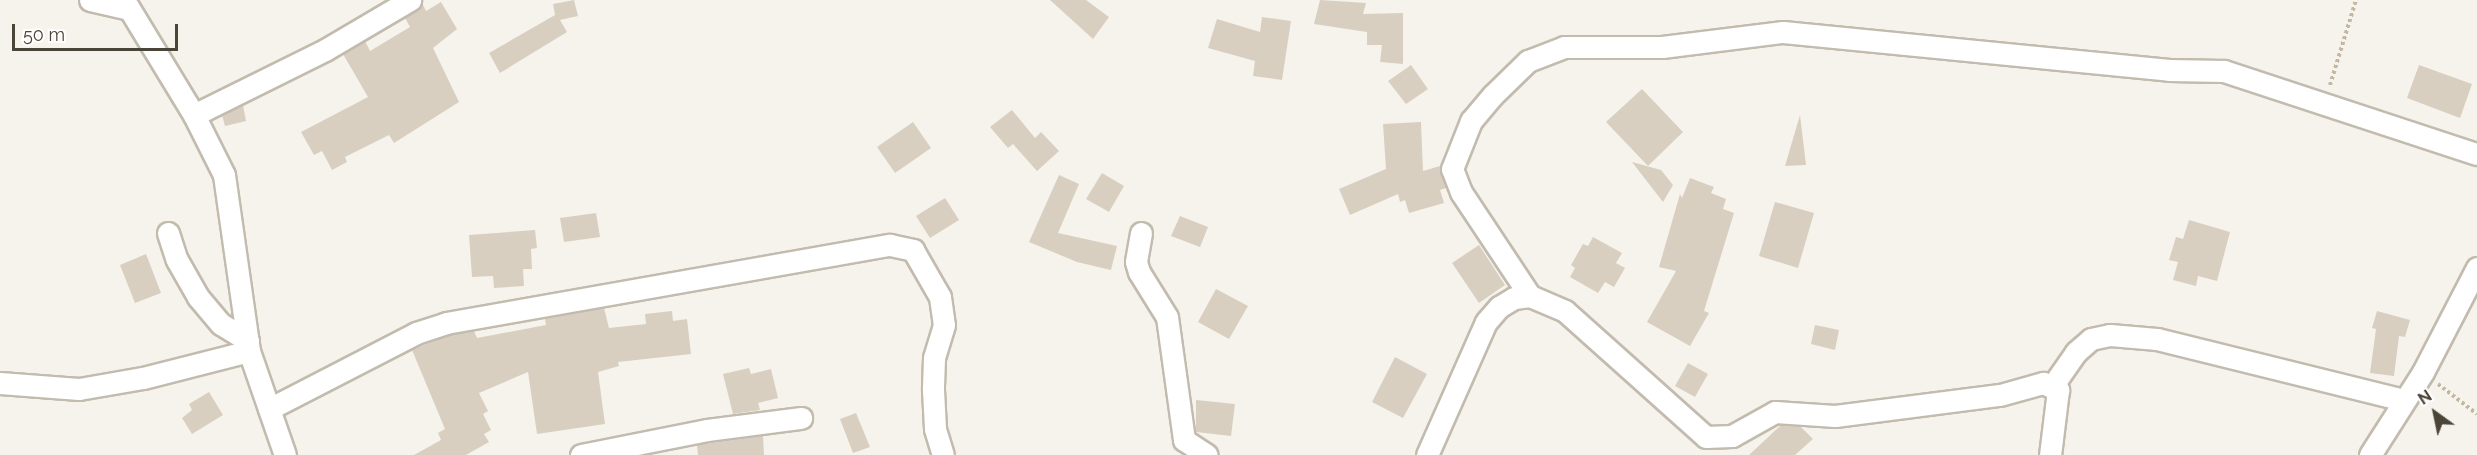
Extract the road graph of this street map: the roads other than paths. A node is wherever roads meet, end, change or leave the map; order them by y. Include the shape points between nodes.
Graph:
1 (90, 0) edge
2 (410, 0) edge
3 (125, 4) edge
4 (194, 115) junction
5 (2477, 154) edge
6 (1141, 232) dead end
7 (168, 233) dead end
8 (2477, 268) edge
9 (1530, 296) junction
10 (248, 346) junction
11 (0, 383) edge
12 (2053, 385) junction
13 (2404, 400) junction
14 (269, 409) junction
15 (801, 418) dead end
16 (285, 455) edge
17 (581, 455) edge
18 (943, 455) edge
19 (1207, 455) edge
20 (1427, 455) edge
21 (2050, 455) edge
22 (2370, 455) edge

1 - 3 street
2 - 4 street via 325,50
3 - 4 street
4 - 10 street via 224,175
5 - 9 street via 2224,71 2158,69 1783,32 1662,47 1564,47 1528,62 1493,95 1471,121 1452,169 1461,192
6 - 19 street via 1136,262 1167,317 1184,440
7 - 10 street via 182,270 198,297 221,324
8 - 13 street via 2423,372
9 - 12 street via 1565,311 1706,437 1732,436 1775,412 1834,416 2000,395 2043,383
9 - 20 street via 1506,303 1486,322
10 - 11 street via 143,378 79,389
10 - 14 street
12 - 13 street via 2083,345 2110,335 2157,339
12 - 21 street via 2059,401
13 - 22 street
14 - 16 street
14 - 18 street via 416,333 446,322 890,245 913,250 940,297 944,325 934,358 933,390 935,429
15 - 17 street via 685,434

